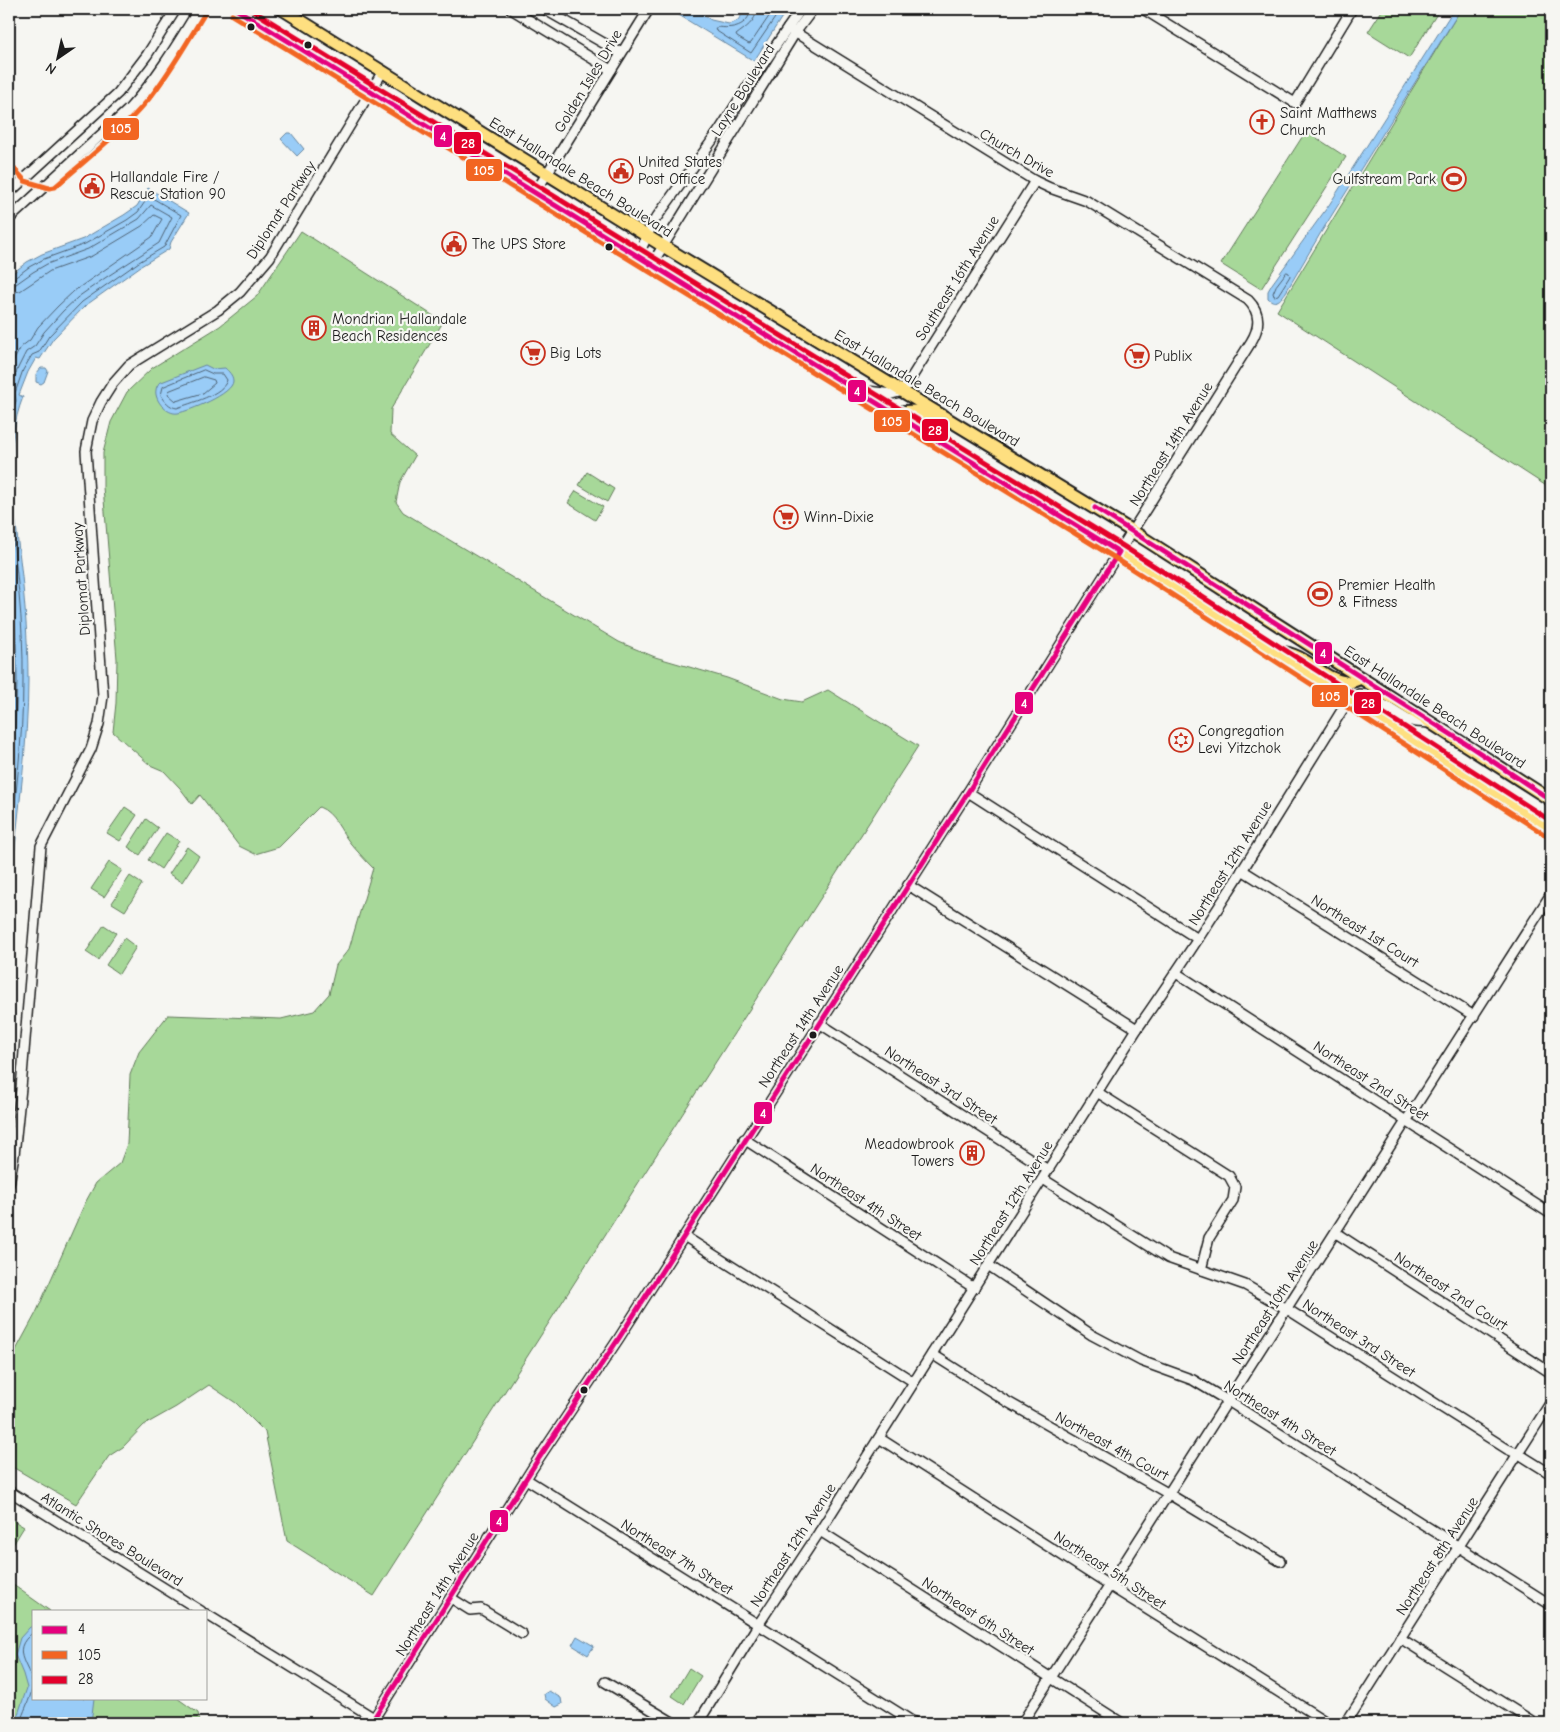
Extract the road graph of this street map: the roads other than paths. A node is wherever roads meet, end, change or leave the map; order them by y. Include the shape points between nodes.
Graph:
1 (176, 9) edge
2 (198, 9) edge
3 (236, 9) edge
4 (282, 9) edge
5 (511, 9) edge
6 (544, 9) edge
7 (649, 9) edge
8 (801, 9) edge
9 (813, 9) edge
10 (1143, 9) edge
11 (1352, 9) edge
12 (791, 30) junction
13 (621, 53) junction
14 (611, 70) junction
15 (384, 71) junction
16 (371, 92) junction
17 (548, 173) junction
18 (1035, 181) junction
19 (9, 192) edge
20 (535, 193) junction
21 (9, 219) edge
22 (648, 236) junction
23 (663, 246) junction
24 (638, 256) junction
25 (652, 264) junction
26 (1251, 342) joint
27 (855, 389) junction
28 (904, 391) junction
29 (892, 412) junction
30 (950, 419) junction
31 (1132, 531) junction
32 (1119, 552) junction
33 (1275, 652) junction
34 (1361, 678) junction
35 (1349, 699) junction
36 (1435, 724) junction
37 (968, 792) junction
38 (1551, 800) edge
39 (1551, 830) edge
40 (1242, 870) junction
41 (908, 885) junction
42 (1551, 894) edge
43 (1198, 939) junction
44 (1176, 973) junction
45 (1474, 1016) junction
46 (819, 1023) junction
47 (1137, 1029) junction
48 (1097, 1092) junction
49 (1408, 1121) junction
50 (744, 1139) junction
51 (1048, 1170) junction
52 (1043, 1179) junction
53 (9, 1184) edge
54 (1551, 1214) edge
55 (1336, 1233) junction
56 (684, 1236) junction
57 (988, 1266) junction
58 (1201, 1270) junction
59 (974, 1288) junction
60 (1287, 1308) junction
61 (932, 1354) junction
62 (1551, 1373) edge
63 (914, 1382) junction
64 (1228, 1401) junction
65 (1551, 1402) edge
66 (879, 1438) junction
67 (1519, 1454) junction
68 (1551, 1474) edge
69 (526, 1479) junction
70 (9, 1491) edge
71 (1169, 1494) junction
72 (820, 1531) junction
73 (1459, 1547) junction
74 (1280, 1561) dead end
75 (1110, 1586) junction
76 (451, 1598) junction
77 (1551, 1605) edge
78 (199, 1610) edge
79 (208, 1615) edge
80 (758, 1625) junction
81 (522, 1634) dead end
82 (1400, 1638) junction
83 (1051, 1679) junction
84 (605, 1682) dead end
85 (376, 1722) edge
86 (674, 1723) edge
87 (698, 1723) edge
88 (915, 1723) edge
89 (1022, 1723) edge
90 (1122, 1723) edge
91 (1328, 1723) edge
92 (1346, 1723) edge
93 (1535, 1723) edge

1 - 19 street via 118,93
2 - 21 street via 160,72 141,96
3 - 16 main road
4 - 15 main road, East Hallandale Beach Boulevard
5 - 14 street
6 - 13 street
7 - 13 street, Golden Isles Drive
8 - 12 street, Layne Boulevard
9 - 12 street, Layne Boulevard
10 - 11 street via 1295,103
12 - 18 street, Church Drive
12 - 22 street, Layne Boulevard via 748,86 654,222
12 - 23 street, Layne Boulevard
13 - 14 street, Golden Isles Drive
14 - 17 street, Golden Isles Drive
15 - 16 street, Diplomat Parkway
15 - 17 main road, East Hallandale Beach Boulevard
16 - 20 main road
16 - 53 street, Diplomat Parkway via 265,263 240,292 218,310 129,365 113,383 92,421 86,451 102,672 99,724 91,749 41,846 21,1088
17 - 20 street, Golden Isles Drive
17 - 22 main road, East Hallandale Beach Boulevard
18 - 26 street, Church Drive via 1087,201 1248,300 1257,311 1258,318 1256,334
18 - 28 street, Southeast 16th Avenue
20 - 24 main road
22 - 23 main road, East Hallandale Beach Boulevard
22 - 24 street, Layne Boulevard
23 - 25 street, Layne Boulevard
23 - 28 main road, East Hallandale Beach Boulevard
24 - 25 main road
25 - 27 main road
26 - 31 street, Northeast 14th Avenue
27 - 28 street via 881,394
27 - 29 main road
28 - 30 main road, East Hallandale Beach Boulevard
29 - 30 main road via 916,411
29 - 32 main road
30 - 31 main road, East Hallandale Beach Boulevard
31 - 32 street, Northeast 14th Avenue
31 - 34 main road, East Hallandale Beach Boulevard
32 - 33 main road
32 - 37 street, Northeast 14th Avenue
33 - 34 main road via 1294,654 1345,682
33 - 35 main road
34 - 36 main road, East Hallandale Beach Boulevard
35 - 36 street via 1359,694 1368,695 1408,720
35 - 39 main road
35 - 40 street, Northeast 12th Avenue
36 - 38 main road, East Hallandale Beach Boulevard
37 - 41 street, Northeast 14th Avenue
37 - 43 street
40 - 43 street, Northeast 12th Avenue
40 - 45 street, Northeast 1st Court
41 - 46 street, Northeast 14th Avenue
41 - 47 street
42 - 45 street, Northeast 10th Avenue
43 - 44 street, Northeast 12th Avenue
44 - 47 street, Northeast 12th Avenue
44 - 49 street, Northeast 2nd Street
45 - 49 street, Northeast 10th Avenue
46 - 50 street, Northeast 14th Avenue
46 - 51 street, Northeast 3rd Street
47 - 48 street, Northeast 12th Avenue
48 - 51 street, Northeast 12th Avenue
48 - 58 street via 1229,1176 1235,1187 1233,1200 1209,1238
49 - 54 street, Northeast 2nd Street
49 - 55 street, Northeast 10th Avenue
50 - 56 street, Northeast 14th Avenue
50 - 59 street, Northeast 4th Street
51 - 52 street, Northeast 12th Avenue
52 - 57 street, Northeast 12th Avenue
52 - 58 street, Northeast 3rd Street via 1168,1258
55 - 60 street, Northeast 10th Avenue
55 - 62 street, Northeast 2nd Court
56 - 63 street
56 - 69 street, Northeast 14th Avenue
57 - 59 street, Northeast 12th Avenue
57 - 64 street, Northeast 4th Street via 1092,1335 1141,1361 1193,1380
58 - 60 street, Northeast 3rd Street via 1245,1285
59 - 61 street, Northeast 12th Avenue
60 - 64 street, Northeast 10th Avenue
60 - 67 street, Northeast 3rd Street
61 - 63 street, Northeast 12th Avenue
61 - 71 street, Northeast 4th Court via 1006,1401
63 - 66 street, Northeast 12th Avenue
64 - 71 street, Northeast 10th Avenue
64 - 73 street, Northeast 4th Street
65 - 67 street, Northeast 8th Avenue
66 - 72 street, Northeast 12th Avenue
66 - 75 street, Northeast 5th Street
67 - 68 street, Northeast 3rd Street
67 - 73 street, Northeast 8th Avenue
69 - 76 street, Northeast 14th Avenue
69 - 80 street, Northeast 7th Street
70 - 78 street, Atlantic Shores Boulevard
71 - 74 street, Northeast 4th Court
71 - 75 street, Northeast 10th Avenue
72 - 80 street, Northeast 12th Avenue
72 - 83 street, Northeast 6th Street
73 - 77 street, Northeast 4th Street
73 - 82 street, Northeast 8th Avenue
75 - 83 street, Northeast 10th Avenue
75 - 91 street, Northeast 5th Street
76 - 81 street via 470,1610 481,1610
76 - 85 street, Northeast 14th Avenue
79 - 85 street
80 - 87 street, Northeast 12th Avenue
80 - 88 street, Northeast 7th Street
82 - 92 street, Northeast 8th Avenue
82 - 93 street
83 - 89 street, Northeast 10th Avenue
83 - 90 street, Northeast 6th Street
84 - 86 street

